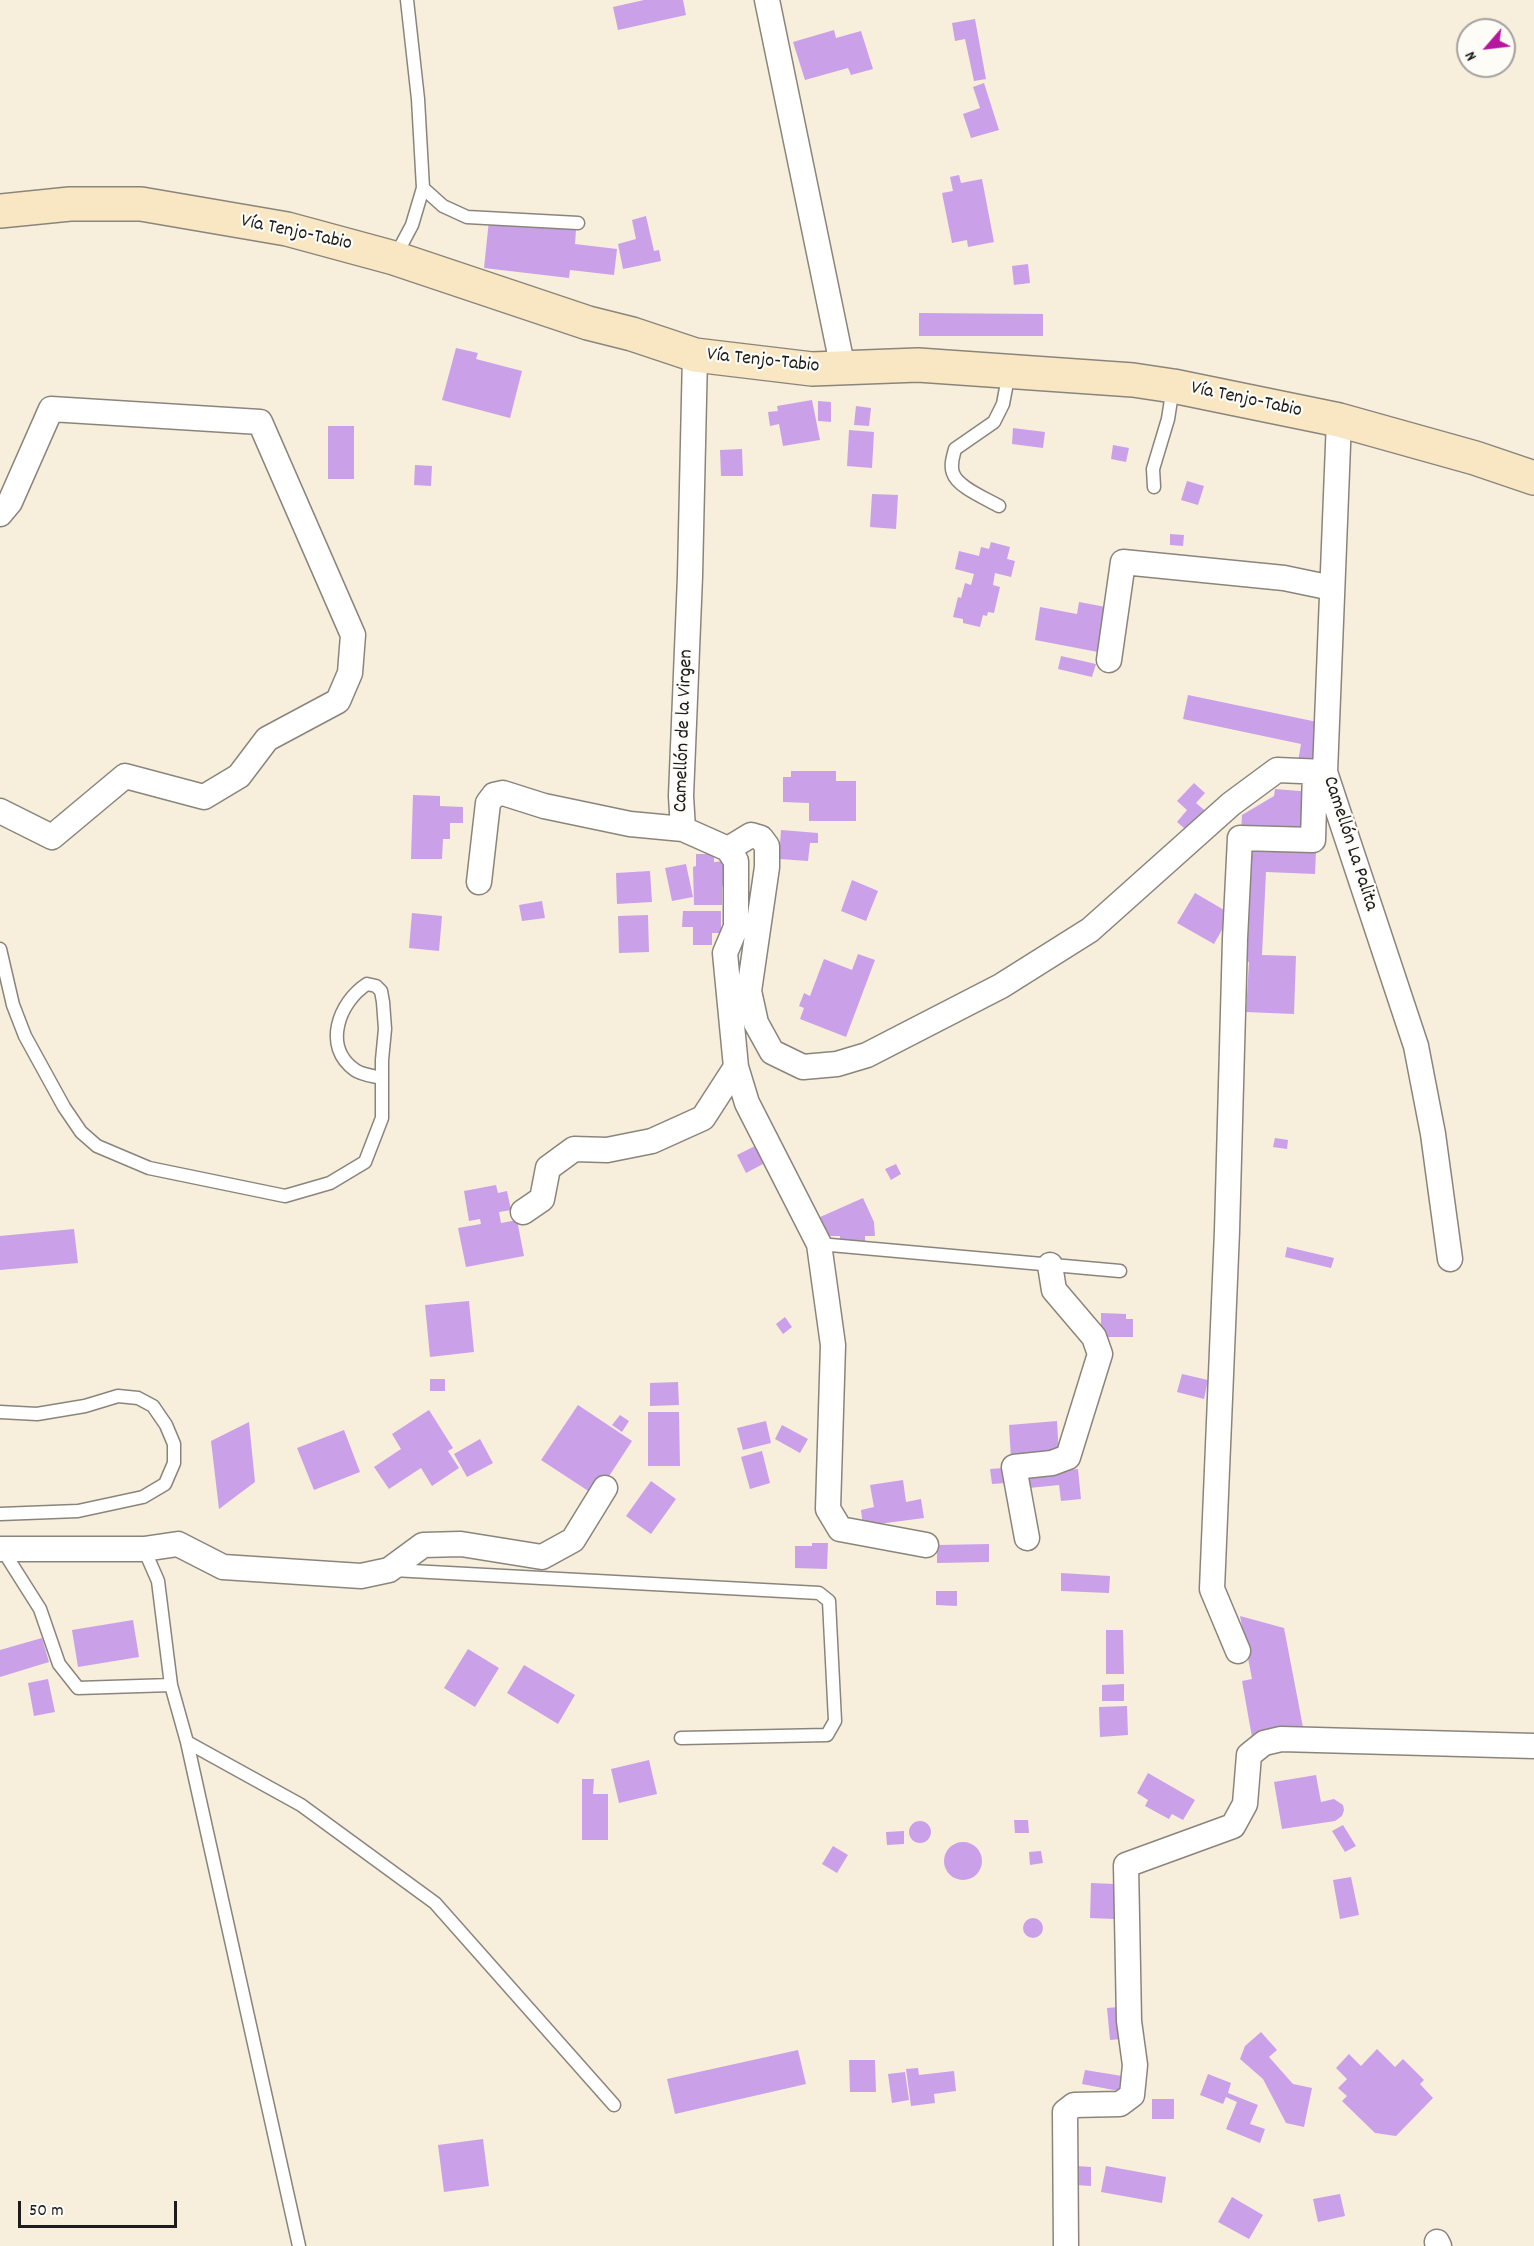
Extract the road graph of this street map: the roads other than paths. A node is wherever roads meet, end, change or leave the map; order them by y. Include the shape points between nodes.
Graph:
1 (407, 0) edge
2 (766, 0) edge
3 (423, 188) junction
4 (0, 211) edge
5 (578, 223) dead end
6 (394, 258) junction
7 (695, 356) junction
8 (843, 369) junction
9 (1009, 370) junction
10 (1173, 386) junction
11 (1339, 420) junction
12 (1534, 478) edge
13 (1154, 487) dead end
14 (999, 506) dead end
15 (0, 514) edge
16 (1332, 588) junction
17 (1109, 660) dead end
18 (1320, 772) junction
19 (0, 811) edge
20 (683, 829) junction
21 (729, 849) junction
22 (479, 882) dead end
23 (0, 949) edge
24 (736, 1067) junction
25 (382, 1078) junction
26 (524, 1212) dead end
27 (819, 1244) junction
28 (1450, 1259) dead end
29 (1050, 1265) junction
30 (1120, 1271) dead end
31 (0, 1412) edge
32 (605, 1488) dead end
33 (0, 1514) edge
34 (1027, 1538) dead end
35 (926, 1545) dead end
36 (1, 1549) edge
37 (144, 1549) junction
38 (389, 1570) junction
39 (1238, 1651) dead end
40 (171, 1685) junction
41 (681, 1738) dead end
42 (187, 1742) junction
43 (1534, 1746) edge
44 (614, 2105) dead end
45 (299, 2246) edge
46 (1066, 2246) edge

1 - 3 lane
2 - 8 street
3 - 5 lane via 443,206 467,217
3 - 6 lane via 412,225
4 - 6 main road, Vía Tenjo-Tabio via 70,204 141,204 287,229
6 - 7 main road, Vía Tenjo-Tabio
7 - 8 main road, Vía Tenjo-Tabio
7 - 20 street, Camellón de la Virgen
8 - 9 main road, Vía Tenjo-Tabio via 918,365
9 - 10 main road, Vía Tenjo-Tabio
9 - 14 lane via 1003,404 994,422 955,449 952,462 953,475 967,489
10 - 11 main road, Vía Tenjo-Tabio
10 - 13 lane via 1153,469
11 - 12 main road, Vía Tenjo-Tabio
11 - 16 street, Camellón La Palita
15 - 19 street via 10,502 51,409 260,422 353,635 350,673 338,701 267,739 239,776 204,797 125,776 52,837
16 - 17 street via 1284,578 1123,562
16 - 18 street, Camellón La Palita
18 - 21 street via 1277,770 1231,804 1089,930 1001,986 867,1055 837,1064 803,1067 772,1052 756,1023 749,991 767,846 761,838 751,835
18 - 28 street, Camellón La Palita via 1416,1046
18 - 39 street via 1313,840 1240,837 1212,1589
20 - 21 street, Camellón de la Virgen
20 - 22 street via 630,824 494,795 488,803
21 - 24 street via 736,861 736,927 725,953
23 - 25 lane via 25,1036 81,1132 97,1146 149,1168 285,1196 330,1183 365,1161 382,1118
24 - 26 street via 704,1118 652,1141 607,1150 574,1149 548,1168 542,1199
24 - 27 street via 747,1103
25 - 25 lane via 356,1071 337,1047 341,1013 367,984 376,986 383,1002
27 - 29 lane
27 - 35 street via 833,1345 828,1509 840,1529
29 - 30 lane
29 - 34 street via 1054,1290 1094,1337 1100,1354 1068,1457 1014,1467
31 - 33 lane via 37,1414 117,1396 138,1398 153,1406 174,1443 174,1463 165,1484 142,1497 78,1511
32 - 38 street via 573,1540 542,1557 461,1544 423,1545
36 - 37 street
36 - 40 lane via 40,1609 59,1664 78,1688
37 - 38 street via 178,1544 223,1567 361,1576
37 - 40 lane via 158,1581
38 - 41 lane via 819,1593 829,1601 835,1721 827,1735
40 - 42 lane
42 - 44 lane via 301,1805 435,1903
42 - 45 lane
43 - 46 street via 1281,1739 1264,1743 1249,1755 1245,1804 1233,1826 1126,1865 1129,2020 1135,2065 1132,2095 1120,2104 1074,2105 1065,2112

